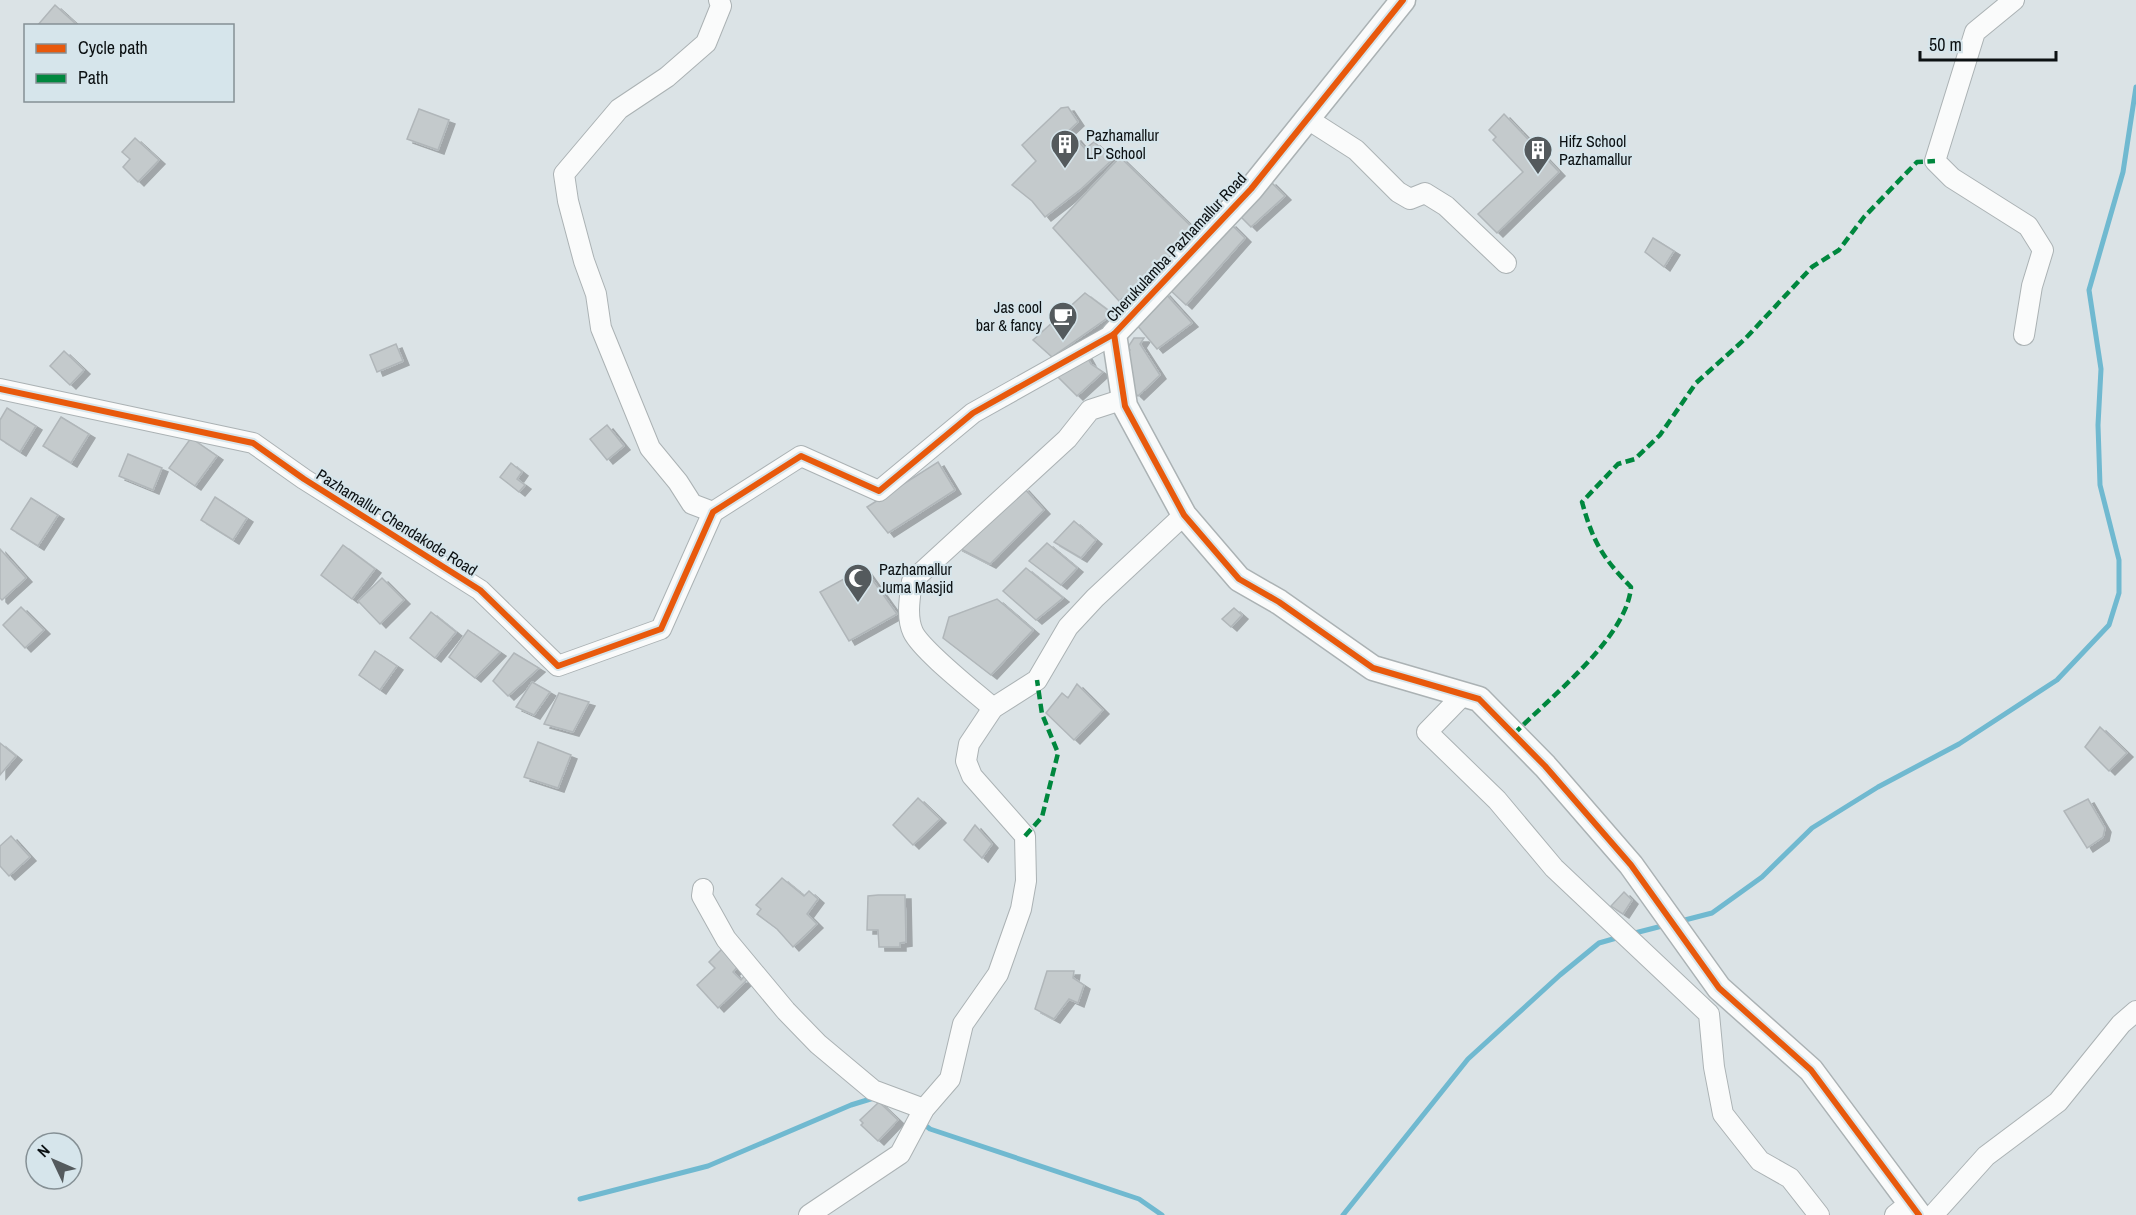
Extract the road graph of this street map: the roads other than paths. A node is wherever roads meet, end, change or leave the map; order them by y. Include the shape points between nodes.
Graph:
1 (719, 0) edge
2 (1403, 0) edge
3 (2014, 0) edge
4 (1306, 118) junction
5 (1506, 263) dead end
6 (1114, 334) junction
7 (2024, 335) dead end
8 (0, 390) edge
9 (1124, 399) junction
10 (713, 512) junction
11 (1184, 515) junction
12 (1463, 695) junction
13 (993, 708) junction
14 (703, 889) dead end
15 (2136, 1011) edge
16 (924, 1110) junction
17 (1908, 1211) edge
18 (808, 1215) edge
19 (1820, 1215) edge
20 (1933, 1215) edge

1 - 10 street via 721,6 706,43 667,77 619,109 564,174 584,261 596,294 601,328 650,448 692,504
2 - 4 street, Cherukulamba Pazhamallur Road
3 - 7 street via 1975,32 1935,161 1952,178 2028,226 2043,250
4 - 5 street via 1356,150 1410,199 1425,193 1446,206
4 - 6 street, Cherukulamba Pazhamallur Road via 1251,189
6 - 9 street, Cherukulamba Pazhamallur Road
6 - 10 street via 973,413 879,491 801,456
8 - 10 street, Pazhamallur Chendakode Road via 253,443 480,590 558,666 661,629
9 - 11 street, Cherukulamba Pazhamallur Road
9 - 13 street via 1090,410 1067,439 912,581 909,603 913,632 936,658
11 - 12 street, Cherukulamba Pazhamallur Road via 1239,579 1373,668
11 - 13 street via 1068,627 1037,680
12 - 17 street, Cherukulamba Pazhamallur Road via 1479,699 1545,766 1631,865 1719,988 1811,1070
12 - 19 street via 1427,732 1497,800 1554,868 1709,1014 1723,1114 1760,1161 1790,1178
13 - 16 street via 969,744 966,761 972,776 1024,836 1026,881 1021,909 998,974 963,1024 950,1079
14 - 16 street via 702,896 726,939 818,1044 873,1090
15 - 20 street via 2058,1102 1986,1156
16 - 18 street via 900,1154

